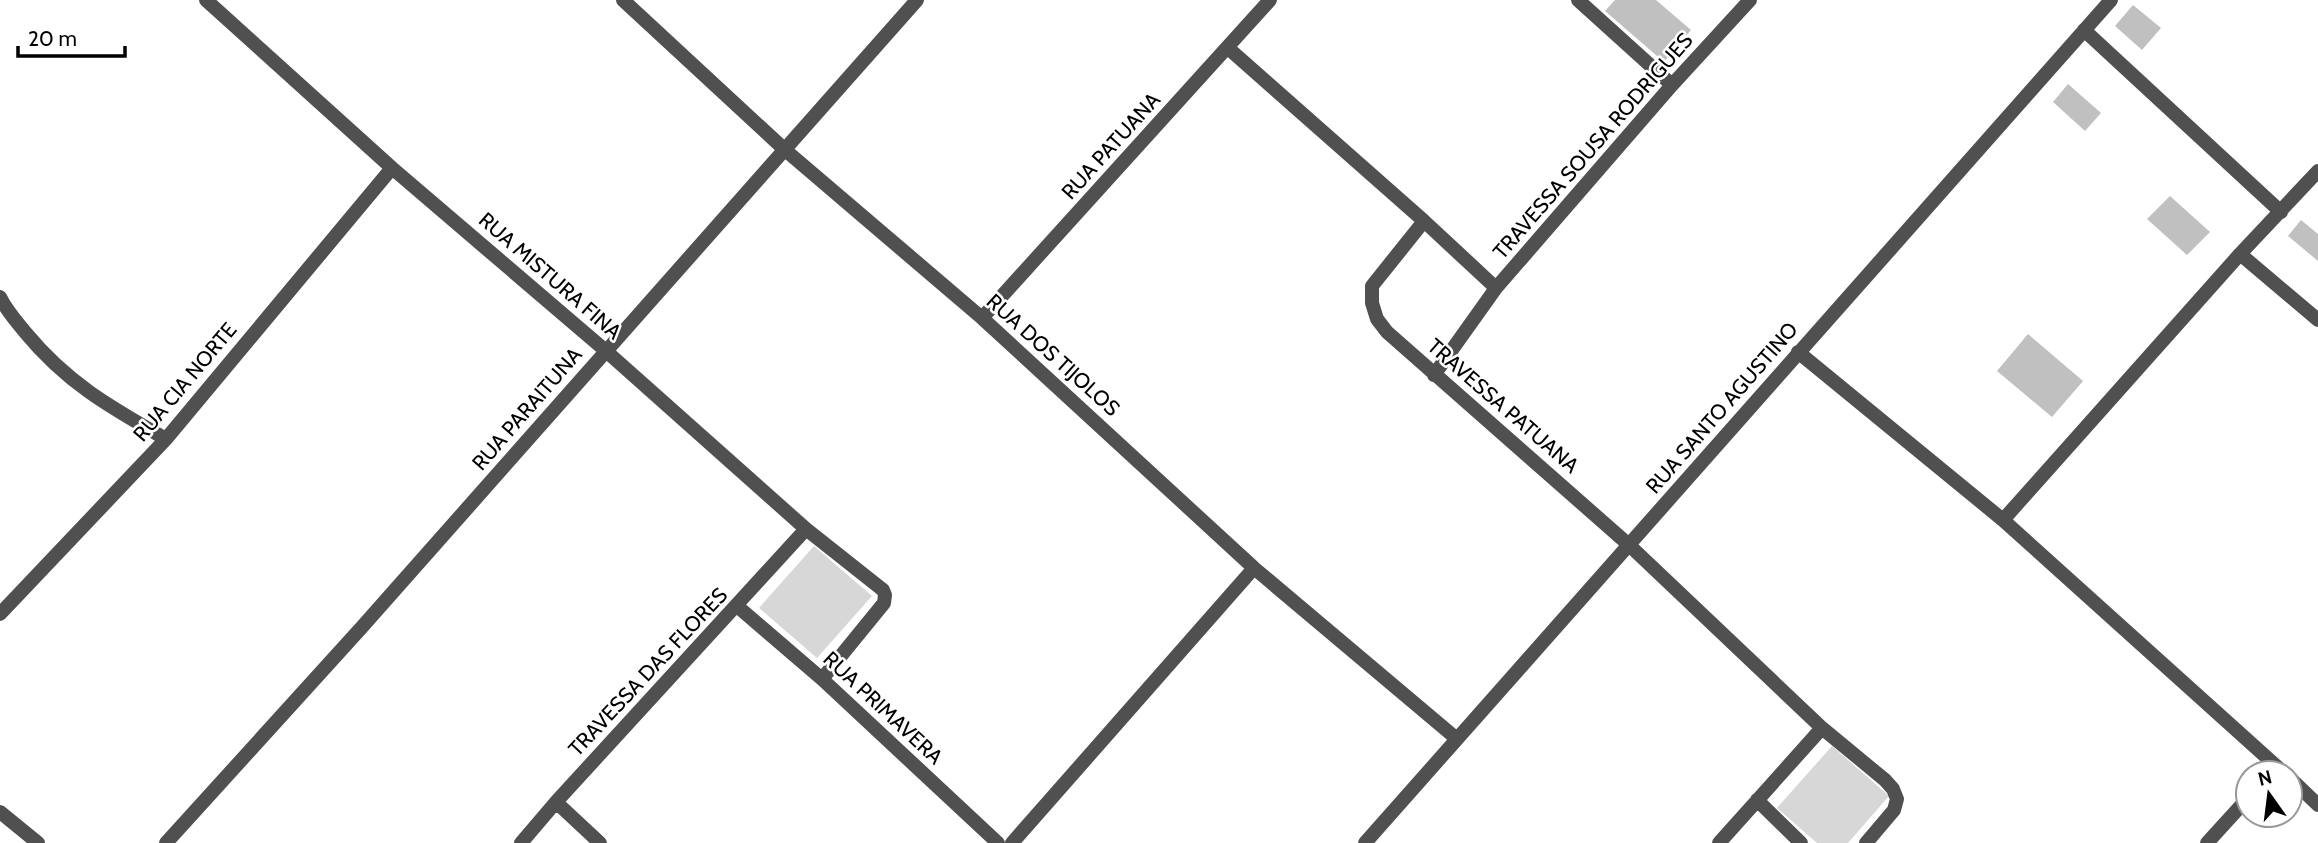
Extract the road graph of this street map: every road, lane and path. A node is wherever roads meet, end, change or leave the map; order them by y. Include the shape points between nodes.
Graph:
1 (206, 0) edge
2 (623, 0) edge
3 (917, 0) edge
4 (1270, 0) edge
5 (1578, 0) edge
6 (1750, 0) edge
7 (2111, 0) edge
8 (2084, 30) junction
9 (1228, 48) junction
10 (1672, 86) junction
11 (784, 149) junction
12 (392, 168) junction
13 (2318, 171) edge
14 (2281, 212) junction
15 (1424, 221) junction
16 (2240, 254) junction
17 (1496, 288) junction
18 (0, 297) edge
19 (982, 318) junction
20 (2318, 320) edge
21 (606, 351) junction
22 (1798, 352) junction
23 (1434, 375) junction
24 (166, 439) junction
25 (2003, 520) junction
26 (806, 529) junction
27 (1629, 545) junction
28 (1254, 568) junction
29 (737, 606) junction
30 (0, 614) edge
31 (822, 679) junction
32 (1822, 728) junction
33 (1457, 739) junction
34 (2265, 759) edge
35 (2304, 792) edge
36 (1757, 800) junction
37 (556, 802) junction
38 (2318, 805) edge
39 (0, 812) edge
40 (2234, 813) edge
41 (38, 843) edge
42 (166, 843) edge
43 (521, 843) edge
44 (600, 843) edge
45 (998, 843) edge
46 (1012, 843) edge
47 (1365, 843) edge
48 (1719, 843) edge
49 (1801, 843) edge
50 (1866, 843) edge
51 (2207, 843) edge

1 - 12 street, RUA MISTURA FINA
2 - 11 street, RUA DOS TIJOLOS
3 - 11 street, RUA PARAITUNA
4 - 9 street, RUA PATUANA
5 - 10 street
6 - 10 street, TRAVESSA SOUSA RODRIGUES
7 - 8 street, RUA SANTO AGUSTINO
8 - 14 street
8 - 22 street, RUA SANTO AGUSTINO
9 - 15 street
9 - 19 street, RUA PATUANA
10 - 17 street, TRAVESSA SOUSA RODRIGUES
11 - 19 street, RUA DOS TIJOLOS
11 - 21 street, RUA PARAITUNA
12 - 21 street, RUA MISTURA FINA
12 - 24 street, RUA CIA NORTE
13 - 14 street
14 - 16 street
15 - 17 street
15 - 23 street, TRAVESSA PATUANA via 1372,286 1372,303 1387,332
16 - 20 street
16 - 25 street
17 - 23 street, TRAVESSA SOUSA RODRIGUES
18 - 24 street via 36,345 70,379
19 - 28 street, RUA DOS TIJOLOS
21 - 26 street, RUA MISTURA FINA
21 - 42 street, RUA PARAITUNA
22 - 25 street
22 - 27 street, RUA SANTO AGUSTINO
23 - 27 street, TRAVESSA PATUANA
24 - 30 street, RUA CIA NORTE
25 - 34 street
26 - 29 street, TRAVESSA DAS FLORES
26 - 31 street, RUA MISTURA FINA via 885,594 884,603
27 - 32 street, TRAVESSA PATUANA
27 - 33 street, RUA SANTO AGUSTINO
28 - 33 street, RUA DOS TIJOLOS
28 - 46 street
29 - 31 street, RUA PRIMAVERA
29 - 37 street, TRAVESSA DAS FLORES
31 - 45 street, RUA PRIMAVERA
32 - 36 street
32 - 50 street, TRAVESSA PATUANA via 1885,780 1897,799 1894,810
33 - 47 street, RUA SANTO AGUSTINO
35 - 38 street
36 - 48 street
36 - 49 street
37 - 43 street, TRAVESSA DAS FLORES
37 - 44 street
39 - 41 street
40 - 51 street

